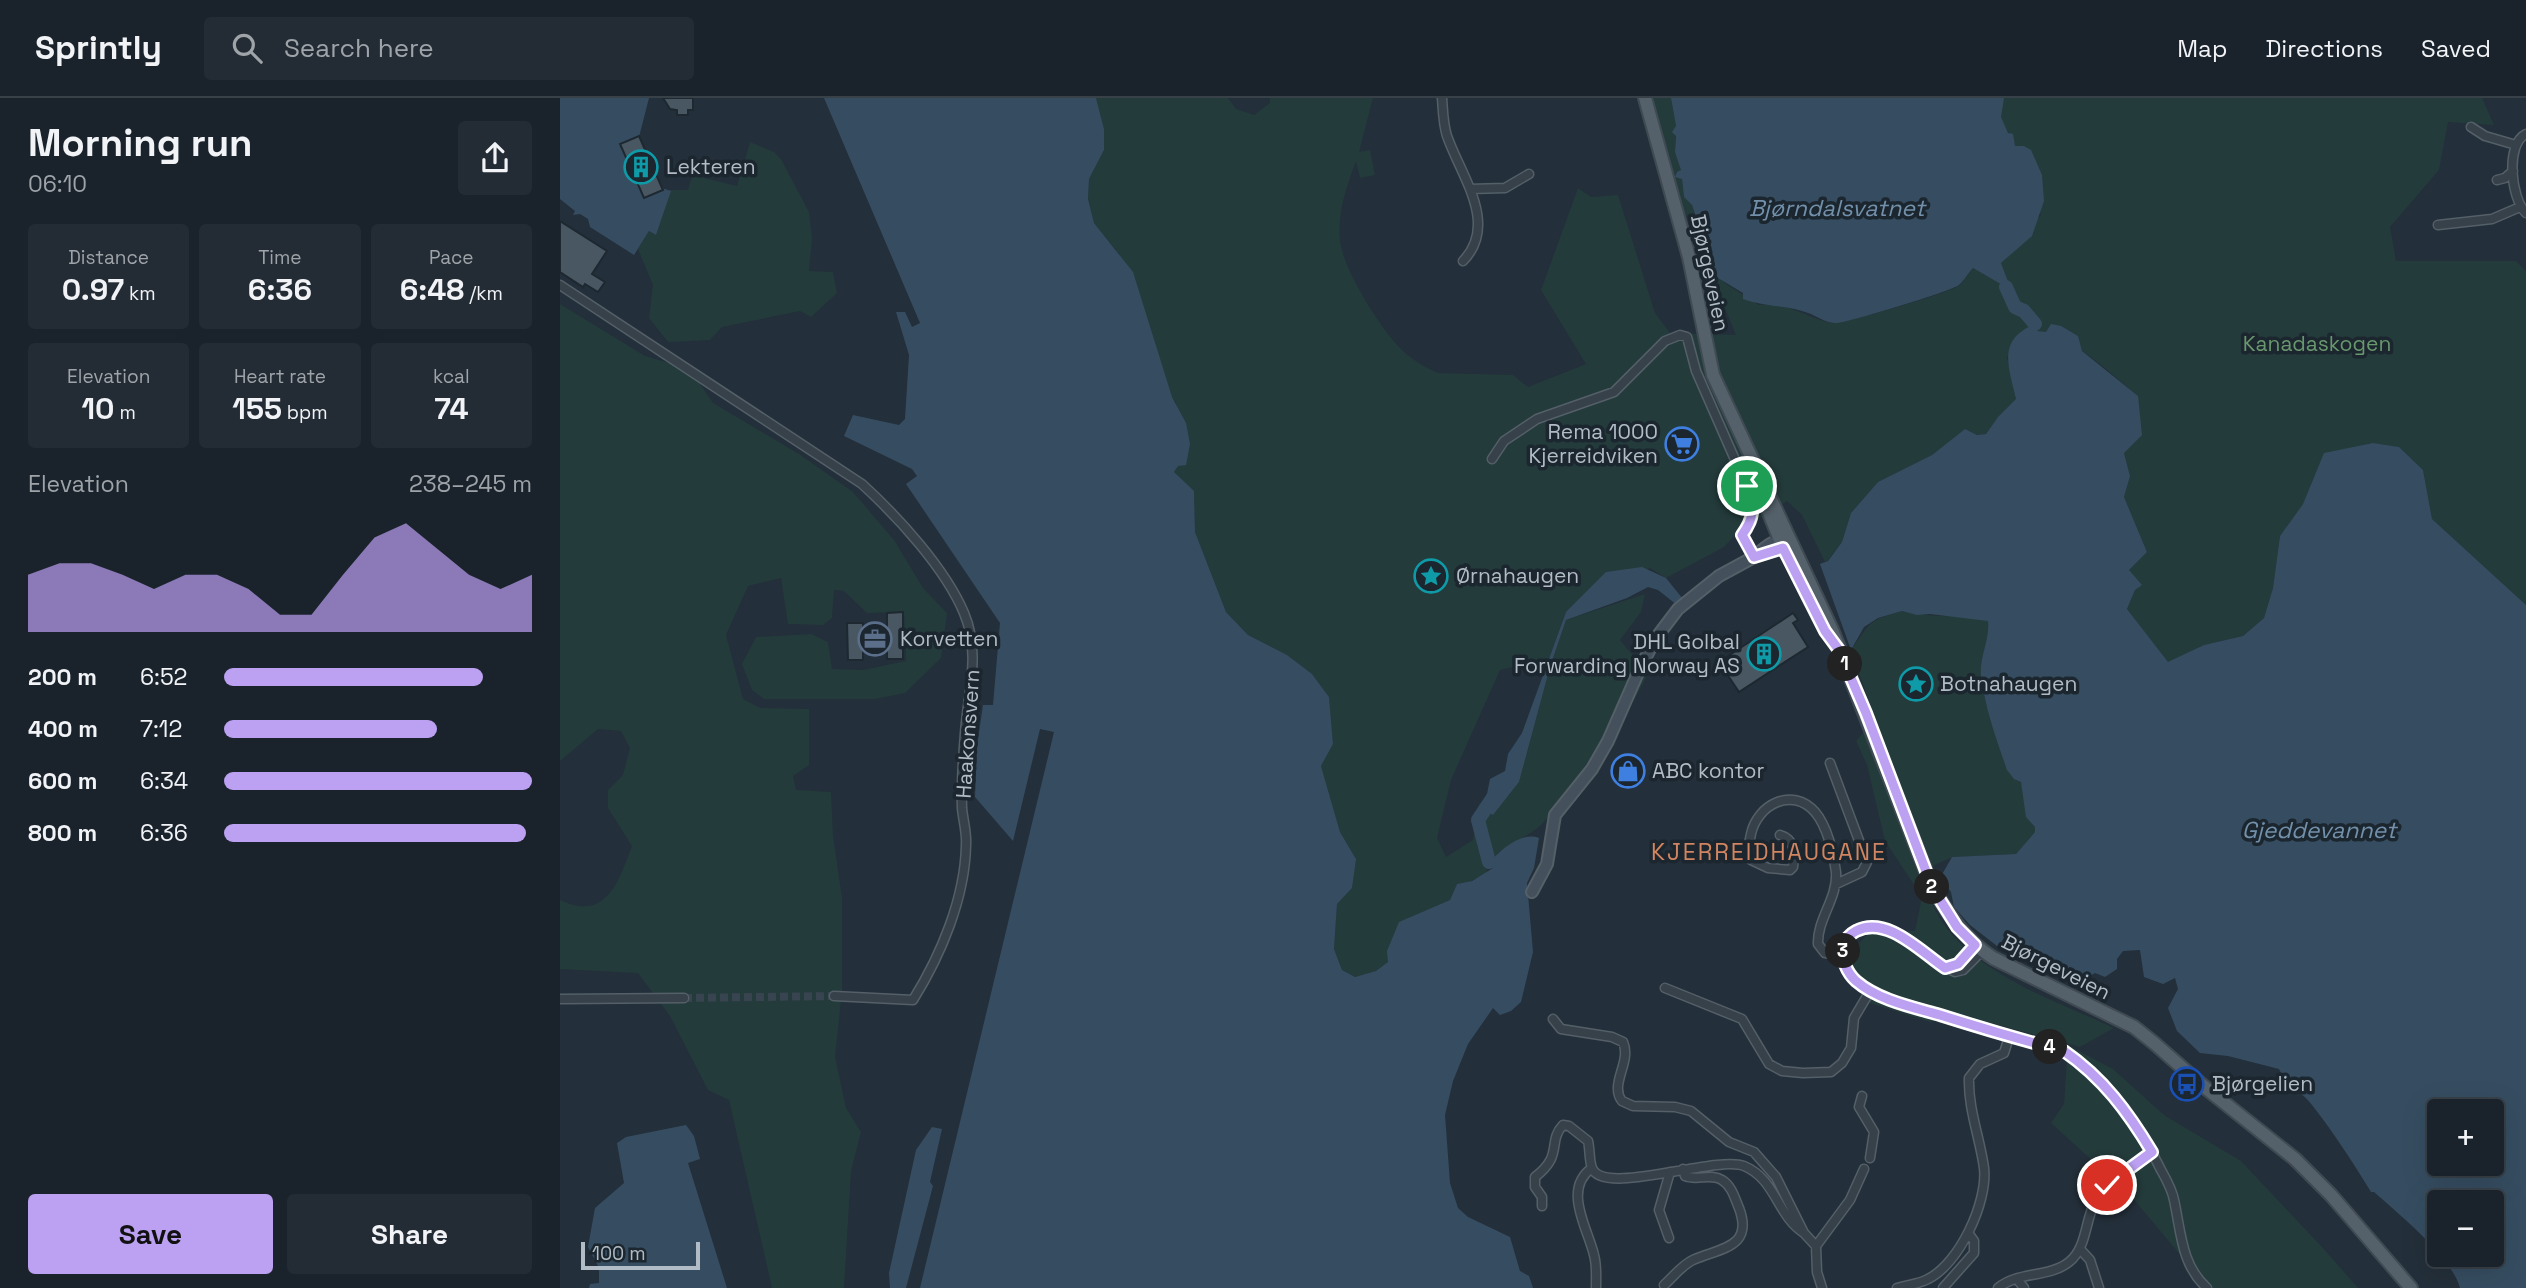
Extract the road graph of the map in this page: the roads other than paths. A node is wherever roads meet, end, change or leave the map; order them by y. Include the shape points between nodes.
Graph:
1 (1442, 98) edge
2 (1646, 98) edge
3 (2471, 128) dead end
4 (2526, 134) edge
5 (2516, 145) junction
6 (2514, 171) junction
7 (1530, 174) dead end
8 (2497, 180) dead end
9 (1470, 189) junction
10 (2523, 210) edge
11 (2438, 225) dead end
12 (1463, 261) dead end
13 (560, 285) edge
14 (1492, 459) dead end
15 (1784, 543) junction
16 (1754, 557) junction
17 (1830, 763) dead end
18 (1780, 835) dead end
19 (1836, 884) junction
20 (1532, 892) dead end
21 (1979, 948) junction
22 (1843, 955) junction
23 (1665, 988) dead end
24 (1870, 991) junction
25 (834, 996) tunnel mouth
26 (684, 998) tunnel mouth
27 (560, 999) edge
28 (1553, 1019) dead end
29 (2009, 1037) junction
30 (1862, 1096) dead end
31 (2152, 1152) junction
32 (1870, 1158) dead end
33 (1592, 1168) junction
34 (1684, 1169) junction
35 (1864, 1169) dead end
36 (1670, 1172) junction
37 (1542, 1206) dead end
38 (1804, 1233) junction
39 (1969, 1234) junction
40 (1668, 1238) dead end
41 (1816, 1246) junction
42 (2080, 1249) junction
43 (2017, 1279) junction
44 (1664, 1285) dead end
45 (1596, 1288) edge
46 (1822, 1288) edge
47 (1897, 1288) edge
48 (1943, 1288) edge
49 (1998, 1288) edge
50 (2024, 1288) edge
51 (2099, 1288) edge
52 (2207, 1288) edge
53 (2410, 1288) edge

1 - 9 street via 1446,132
2 - 15 main road, Bjørgeveien via 1689,257 1713,375
3 - 5 street
4 - 5 street
5 - 6 street
6 - 8 street
6 - 10 street via 2515,196
7 - 9 street via 1505,188
9 - 12 street via 1480,229
10 - 11 street
13 - 25 street, Haakonsvern via 862,484 900,520 944,577 963,611 974,668 962,801 967,844 952,916 913,1000
14 - 16 street, Bjørgeveien via 1504,442 1537,419 1614,391 1665,341 1687,337 1696,371 1747,486 1753,514 1742,535
15 - 16 street
15 - 21 main road, Bjørgeveien via 1839,650 1932,887 1957,927
16 - 20 street via 1719,576 1678,609 1656,638 1592,769 1555,815 1547,864
17 - 19 street via 1867,862 1862,873
18 - 19 street via 1794,849 1790,870 1768,869 1751,860 1748,853 1754,821 1763,809 1793,800 1813,810 1831,850
19 - 22 street via 1818,944 1825,953
21 - 22 street via 1963,970 1955,972 1900,935 1874,927 1852,933
21 - 53 main road, Bjørgeveien via 2113,1018 2202,1085 2295,1159
22 - 24 street via 1847,970
23 - 24 street via 1742,1019 1769,1064 1803,1073 1831,1072 1842,1063 1851,1048 1854,1018
24 - 29 street
26 - 27 street
28 - 38 street via 1561,1029 1623,1042 1626,1054 1617,1091 1622,1101 1692,1111 1729,1142 1754,1152 1776,1177
29 - 31 street via 2064,1051 2086,1066 2128,1112
29 - 39 street via 2004,1053 1980,1063 1969,1078 1984,1178
30 - 32 street via 1859,1107 1874,1132
31 - 42 street via 2102,1190
31 - 52 street via 2174,1198 2187,1258
33 - 36 street via 1597,1174 1619,1179
33 - 37 street via 1588,1141 1563,1125 1548,1167 1535,1177
33 - 45 street via 1583,1174 1579,1206 1595,1258
34 - 36 street
34 - 38 street via 1742,1165 1755,1172 1773,1192 1784,1215
34 - 44 street via 1689,1178 1724,1181 1733,1192 1743,1225 1730,1247 1691,1261
35 - 41 street via 1850,1200
36 - 40 street via 1659,1210
38 - 41 street
39 - 47 street via 1936,1273
39 - 48 street via 1974,1253
41 - 46 street
42 - 43 street via 2055,1270
42 - 51 street via 2090,1260
43 - 49 street
43 - 50 street

